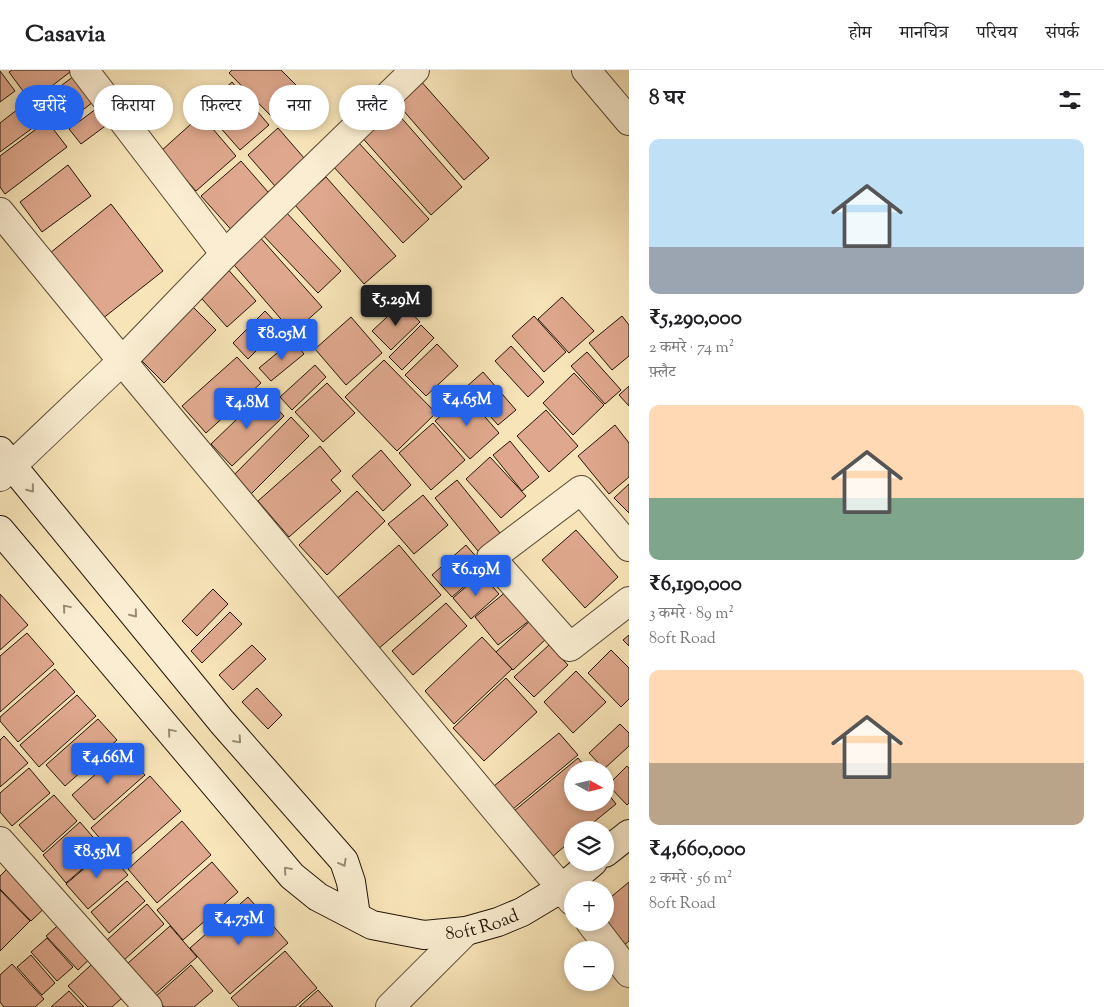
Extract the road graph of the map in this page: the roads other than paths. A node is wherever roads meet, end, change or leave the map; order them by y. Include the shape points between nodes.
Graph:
1 (84, 70) edge
2 (415, 70) edge
3 (586, 70) edge
4 (629, 121) edge
5 (0, 212) edge
6 (225, 254) junction
7 (122, 361) junction
8 (4, 464) edge
9 (0, 530) edge
10 (629, 547) edge
11 (629, 601) edge
12 (629, 834) edge
13 (0, 840) edge
14 (614, 846) edge
15 (586, 871) edge
16 (578, 881) edge
17 (564, 890) edge
18 (564, 895) edge
19 (356, 916) junction
20 (466, 931) junction
21 (597, 931) edge
22 (629, 973) edge
23 (148, 1007) edge
24 (390, 1007) edge

1 - 6 street
2 - 6 street
3 - 4 street
5 - 7 street
6 - 7 street
7 - 8 street
7 - 17 street
8 -> 19 street via 344,861
19 -> 9 street, 80ft Road via 318,897 292,876
10 - 11 street via 581,490 491,558 570,647
12 - 14 street
13 - 23 street
15 - 16 street, 80ft Road
18 - 20 street, 80ft Road via 498,922
19 - 20 street, 80ft Road via 372,925 424,935
20 - 24 street
21 - 22 street

